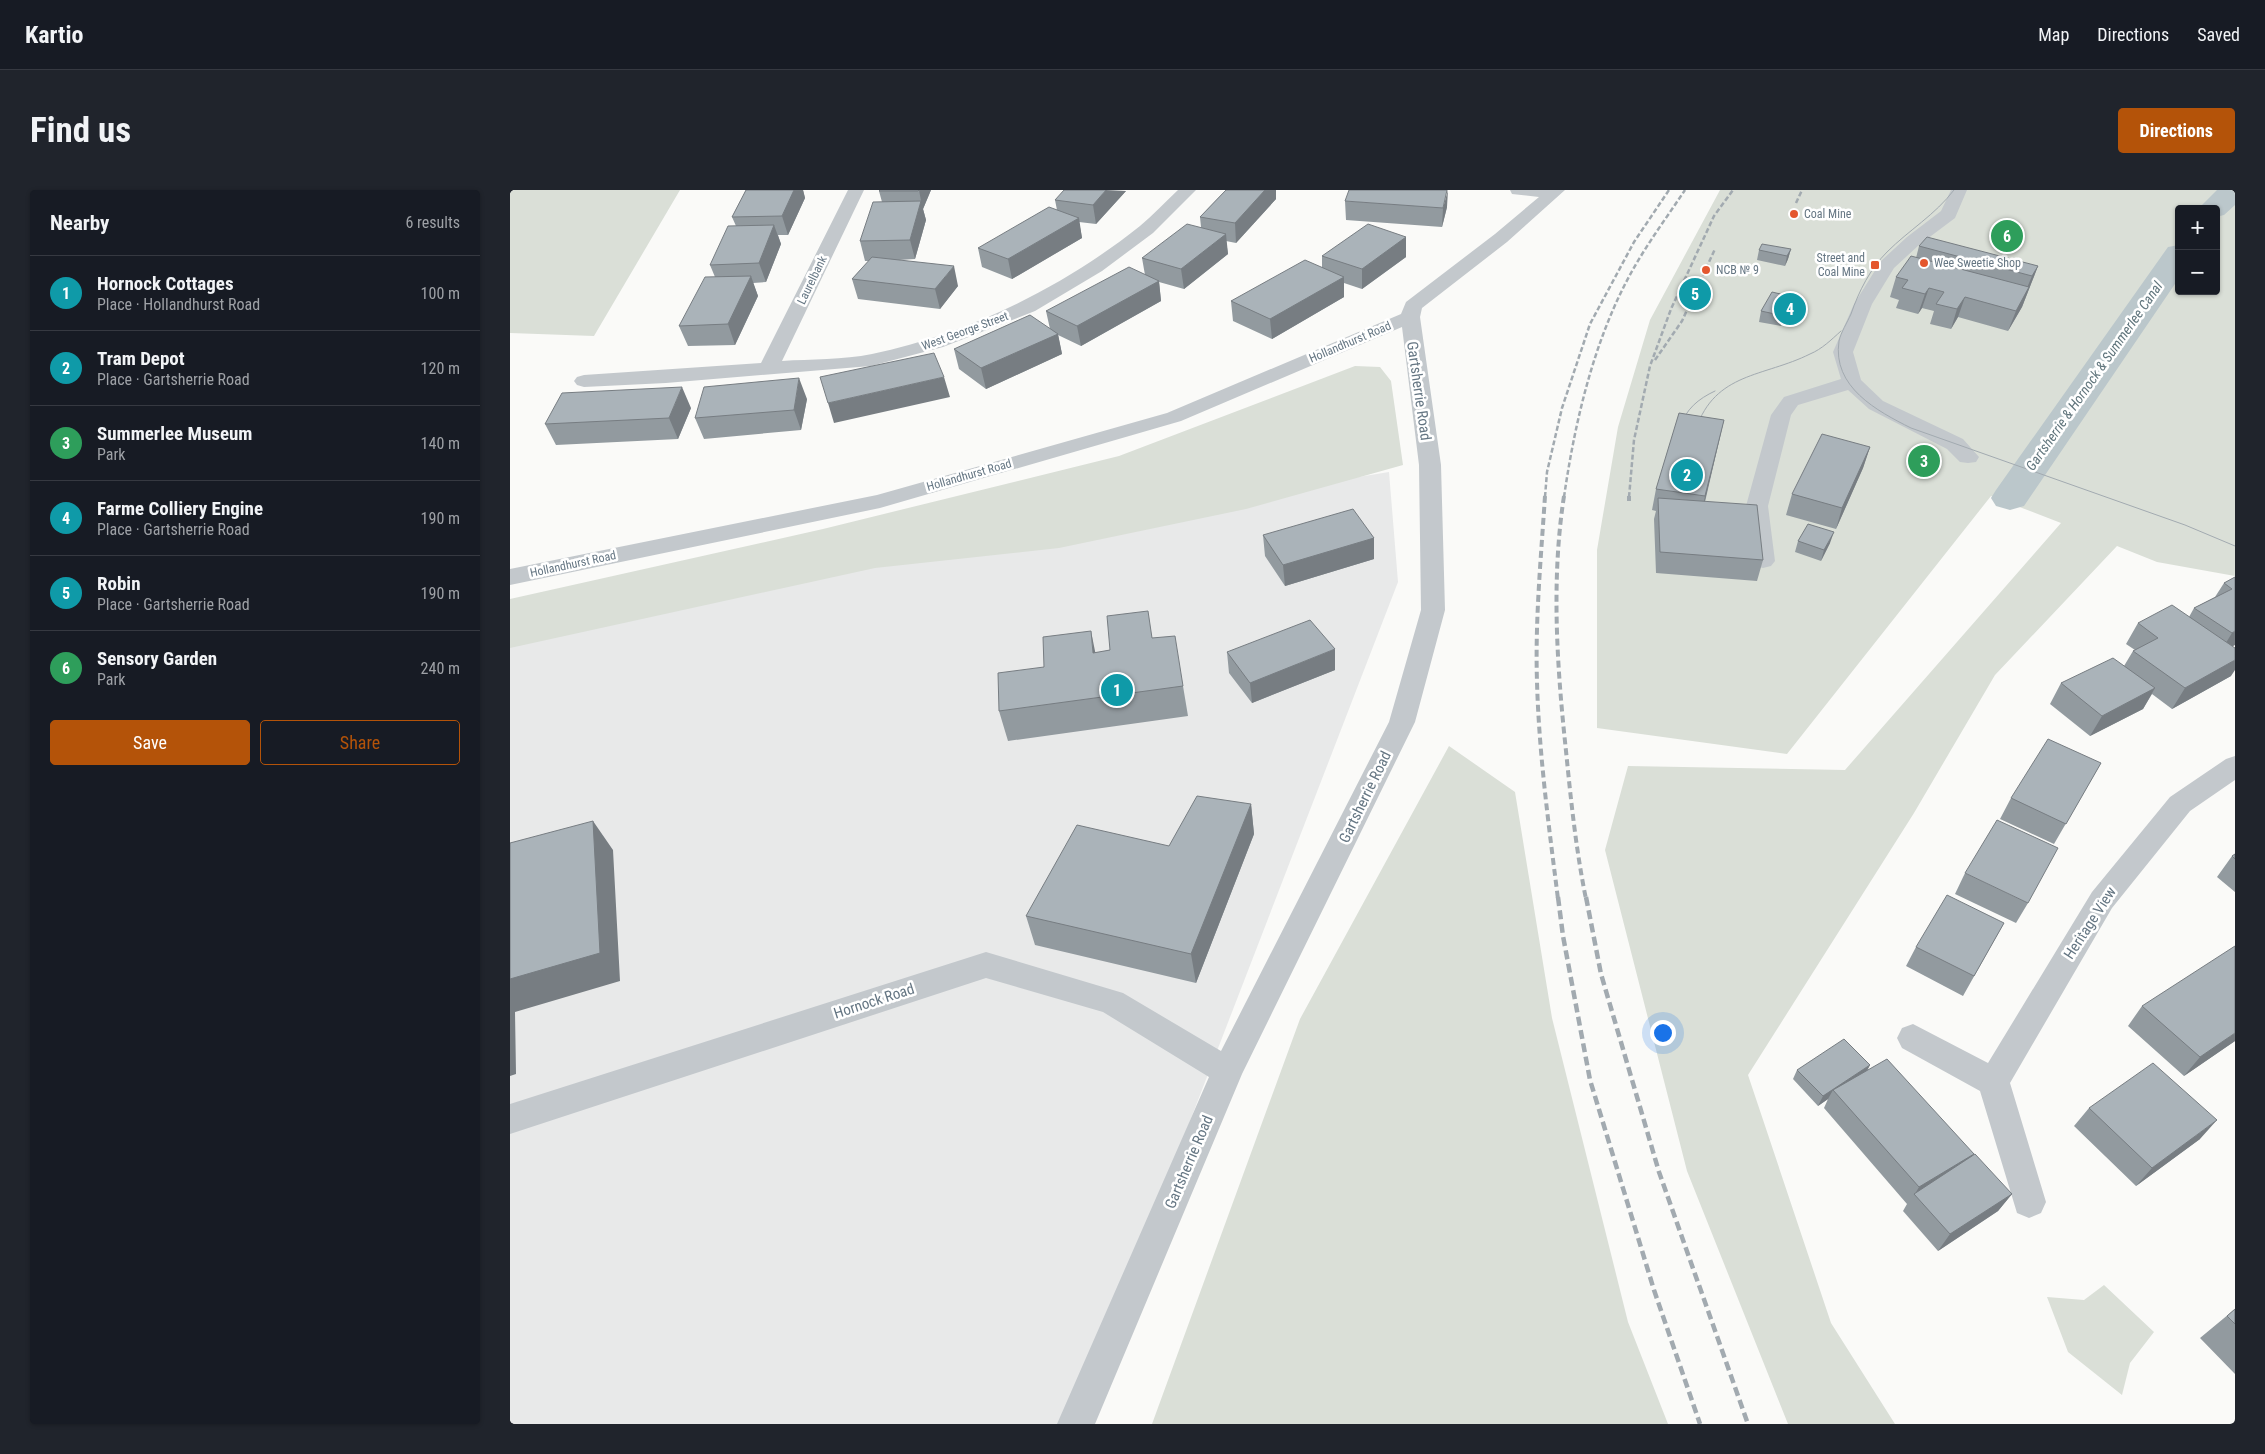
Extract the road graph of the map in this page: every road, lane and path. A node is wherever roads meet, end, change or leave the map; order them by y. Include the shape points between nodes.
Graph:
1 (856, 190) edge
2 (1188, 190) edge
3 (1518, 190) edge
4 (1959, 190) edge
5 (1555, 192) edge
6 (1887, 265) junction
7 (1906, 270) edge
8 (1410, 317) junction
9 (768, 369) junction
10 (584, 381) dead end
11 (1852, 382) junction
12 (1968, 457) dead end
13 (1763, 561) edge
14 (510, 577) edge
15 (2235, 766) edge
16 (1914, 1038) dead end
17 (1227, 1071) junction
18 (1994, 1082) junction
19 (510, 1119) edge
20 (2029, 1202) dead end
21 (1076, 1424) edge

1 - 9 street, Laurelbank
2 - 9 street, West George Street via 1147,229 1096,267 1028,307 936,343 871,360
3 - 5 street
4 - 6 street via 1949,214
5 - 8 street via 1413,306
6 - 7 street
6 - 11 street via 1863,304 1843,352
8 - 14 street, Hollandhurst Road via 1174,417 880,500
8 - 17 street, Gartsherrie Road via 1430,465 1433,610 1402,722
9 - 10 street, West George Street
11 - 12 street via 1876,405 1955,444
11 - 13 street via 1791,401 1781,415 1757,506
15 - 18 street, Heritage View via 2180,804 2102,900
16 - 18 street
17 - 19 street, Hornock Road via 1112,1002 986,965
17 - 21 street, Gartsherrie Road
18 - 20 street

